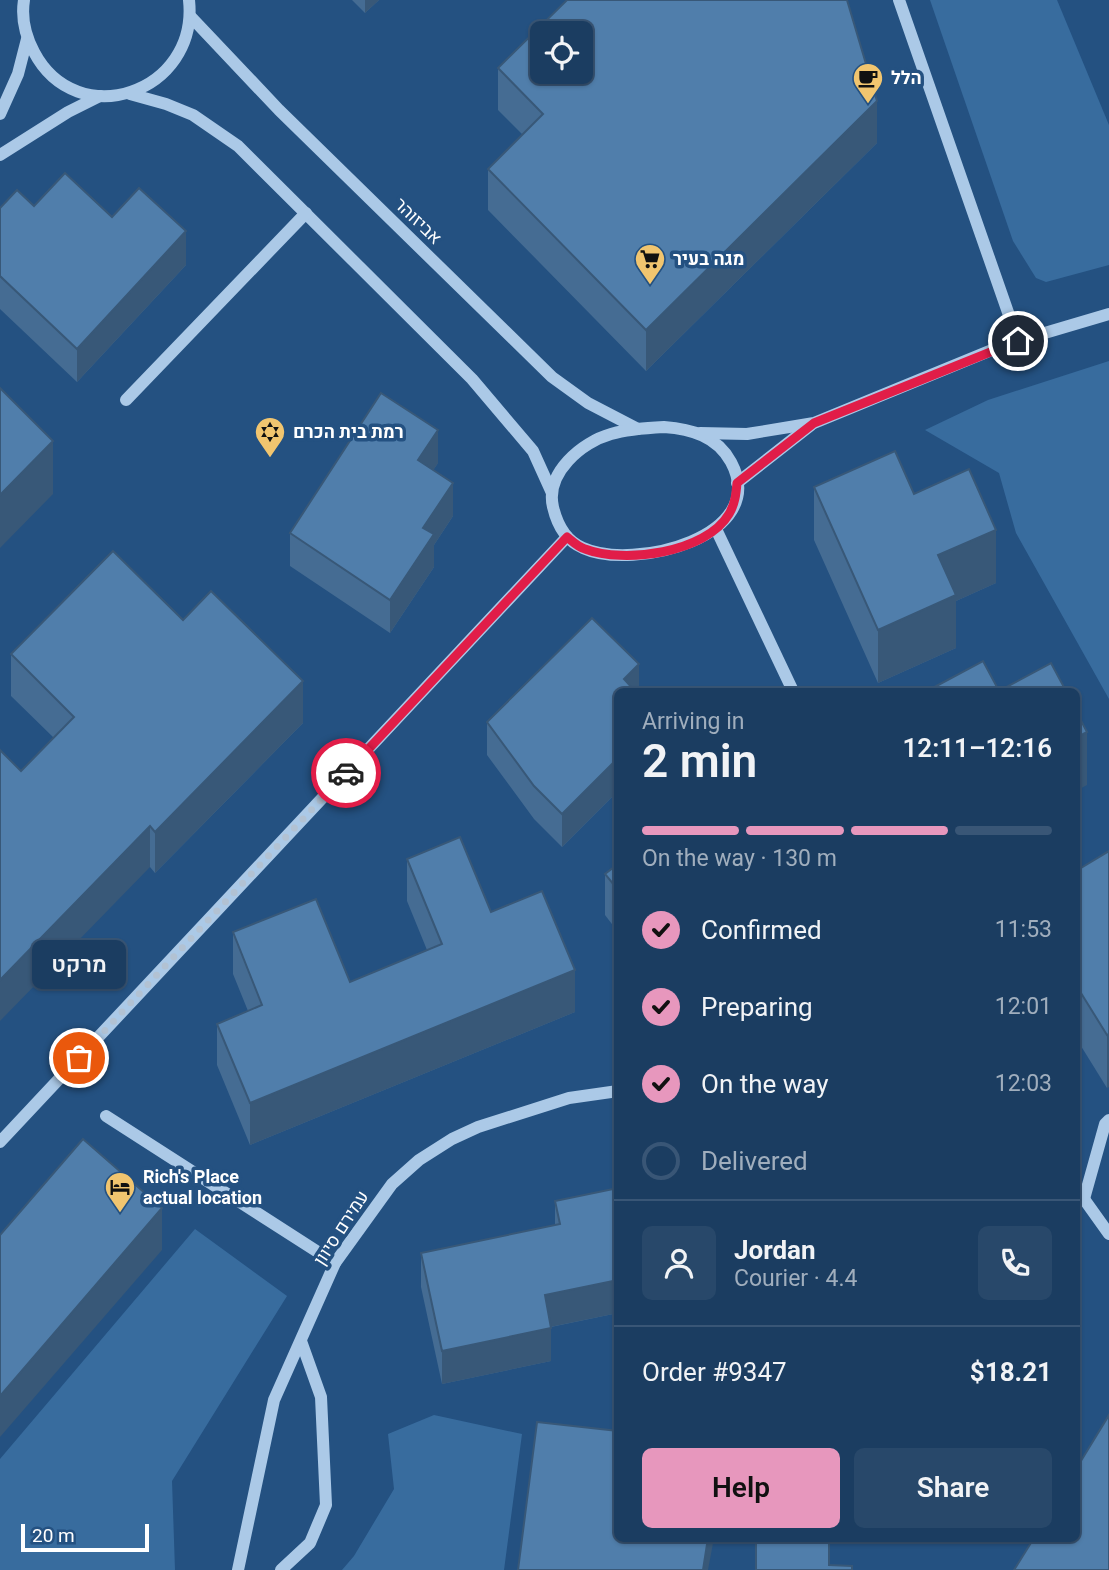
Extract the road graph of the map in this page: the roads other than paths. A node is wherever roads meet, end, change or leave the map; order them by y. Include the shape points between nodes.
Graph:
1 (24, 0) edge
2 (190, 0) edge
3 (899, 0) edge
4 (191, 17) junction
5 (27, 39) junction
6 (130, 94) junction
7 (100, 96) junction
8 (0, 114) edge
9 (0, 155) edge
10 (306, 213) junction
11 (1109, 314) edge
12 (1018, 341) junction
13 (125, 400) dead end
14 (814, 423) junction
15 (638, 429) junction
16 (698, 433) junction
17 (737, 483) junction
18 (552, 493) junction
19 (716, 529) junction
20 (567, 537) junction
21 (792, 688) edge
22 (614, 1092) edge
23 (106, 1116) dead end
24 (1109, 1120) edge
25 (0, 1142) edge
26 (1080, 1196) edge
27 (1109, 1234) edge
28 (335, 1263) junction
29 (301, 1341) junction
30 (238, 1570) edge
31 (281, 1570) edge

1 - 5 street
2 - 4 street
3 - 12 street
4 - 6 street via 173,65
4 - 15 street, אביזוהר via 279,110 552,377 588,403
5 - 7 street via 55,78 76,91
5 - 8 street
6 - 7 street
6 - 10 street via 184,111 212,127 238,146
7 - 9 street
10 - 13 street
10 - 18 street via 509,420 533,451
11 - 12 street
12 - 14 street
14 - 16 street via 747,434
14 - 17 street
15 - 16 street via 664,427
15 - 18 street via 610,434 568,459
16 - 17 street via 722,448 733,464
17 - 19 street via 729,515
18 - 20 street via 556,521
19 - 20 street via 668,551 635,556 583,548
19 - 21 street
20 - 25 street
22 - 28 street, עמירם סיוון via 569,1098 452,1139 392,1184
23 - 28 street
24 - 26 street
26 - 27 street
28 - 29 street, עמירם סיוון
29 - 30 street, עמירם סיוון via 274,1400
29 - 31 street via 321,1396 326,1505 310,1543

